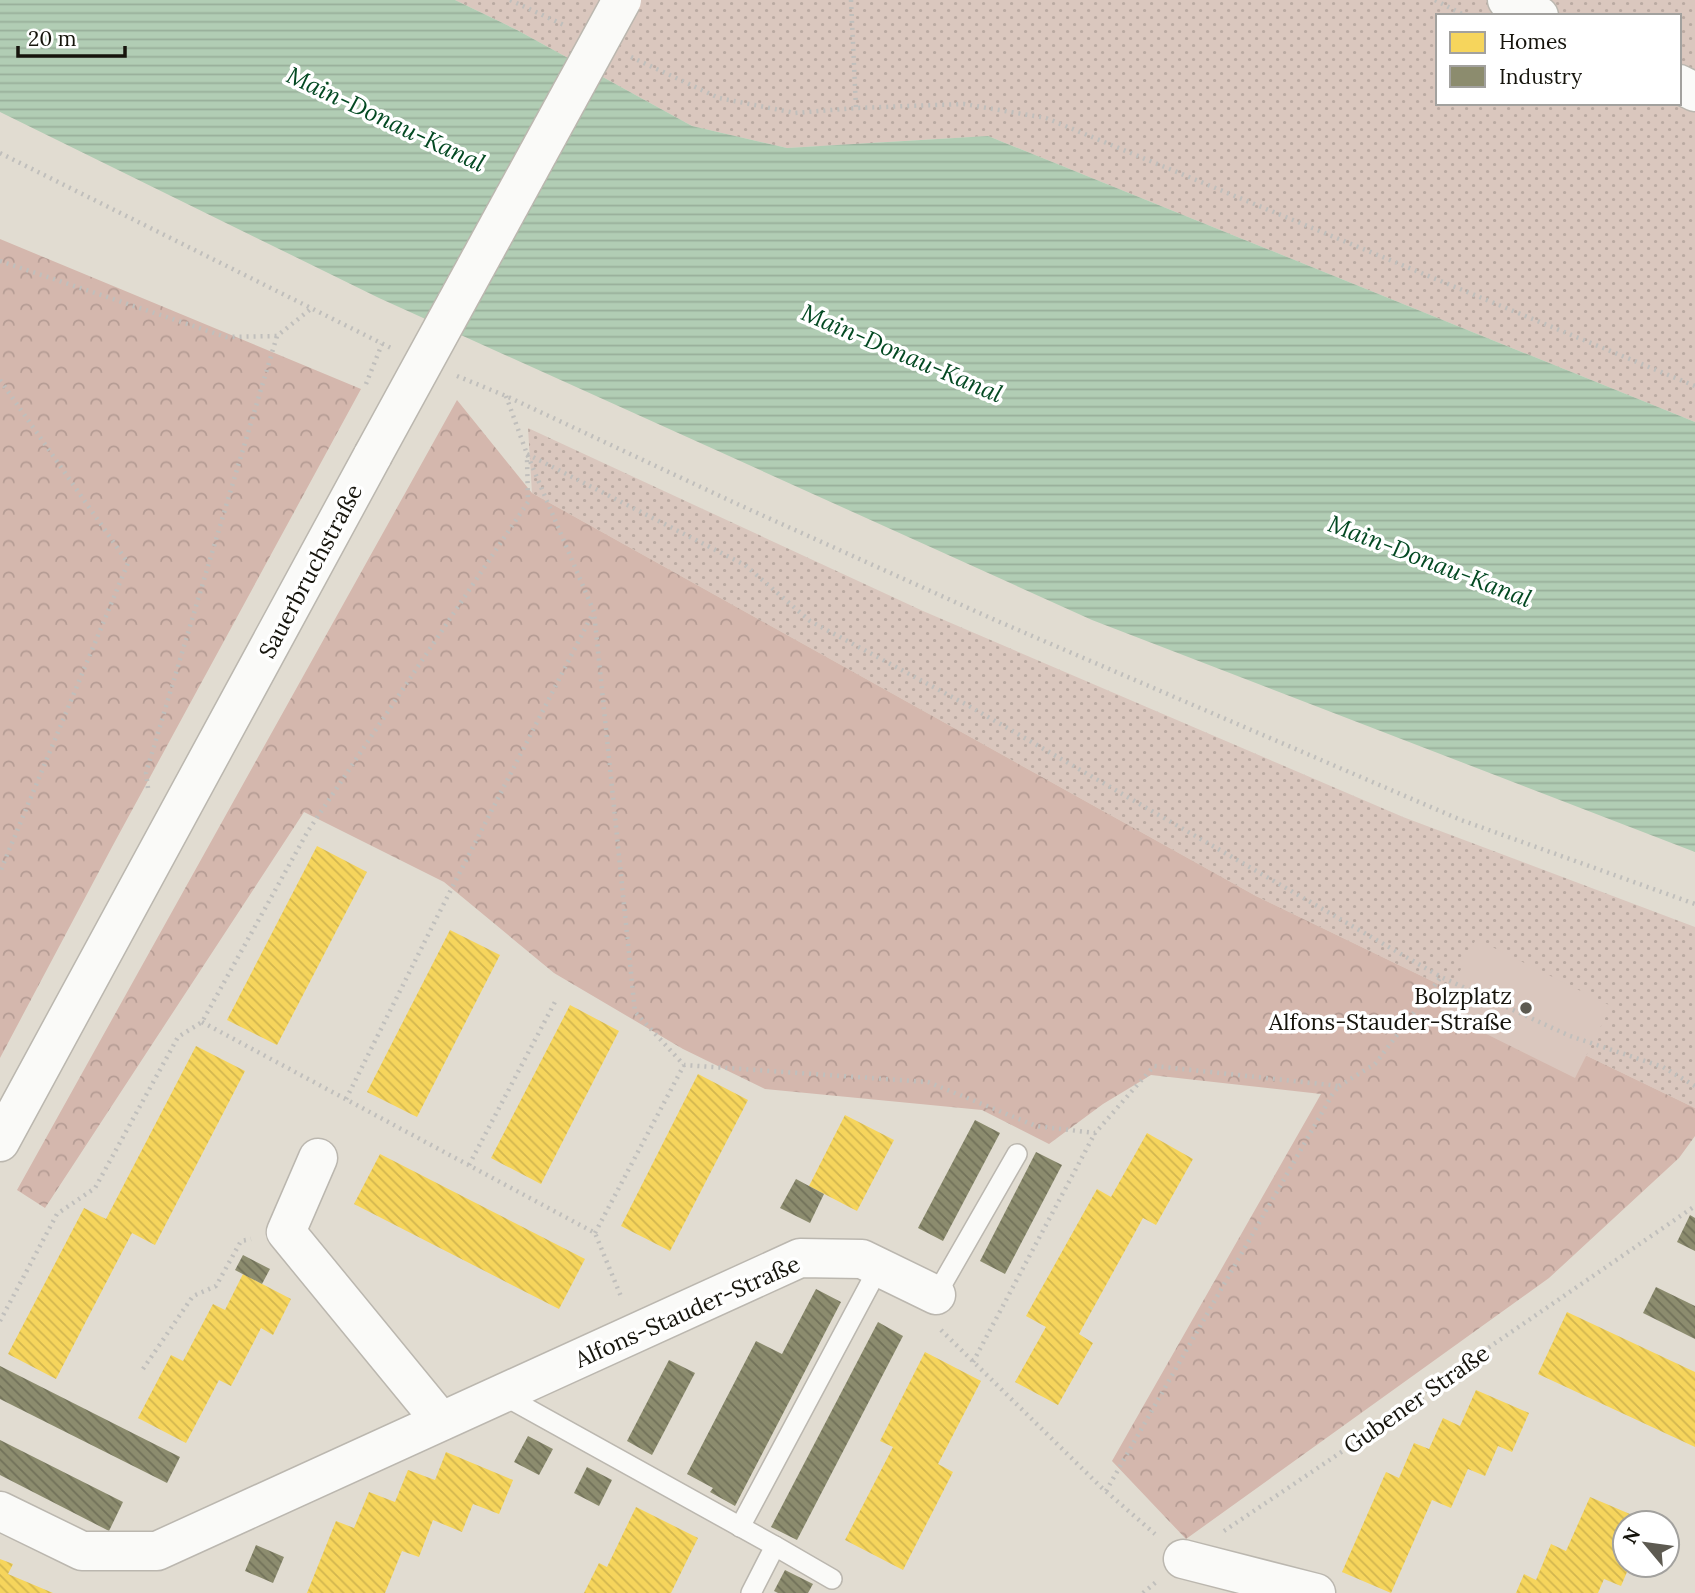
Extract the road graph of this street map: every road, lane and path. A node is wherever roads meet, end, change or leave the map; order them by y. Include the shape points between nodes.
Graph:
1 (510, 0) edge
2 (622, 0) edge
3 (851, 0) edge
4 (1435, 0) edge
5 (1507, 0) edge
6 (1462, 14) edge
7 (1535, 14) edge
8 (573, 30) dead end
9 (621, 52) dead end
10 (856, 107) junction
11 (0, 153) edge
12 (0, 261) edge
13 (312, 308) junction
14 (276, 336) junction
15 (396, 351) dead end
16 (0, 380) edge
17 (1695, 386) edge
18 (527, 454) junction
19 (594, 612) junction
20 (178, 815) junction
21 (0, 872) edge
22 (1695, 904) edge
23 (1441, 977) junction
24 (556, 1000) dead end
25 (202, 1022) junction
26 (684, 1065) junction
27 (1339, 1086) junction
28 (1695, 1086) edge
29 (346, 1099) junction
30 (1095, 1133) junction
31 (0, 1142) edge
32 (1017, 1154) dead end
33 (318, 1158) dead end
34 (469, 1165) junction
35 (1695, 1206) edge
36 (286, 1232) junction
37 (594, 1233) junction
38 (879, 1267) junction
39 (936, 1295) junction
40 (0, 1321) edge
41 (636, 1332) junction
42 (973, 1362) junction
43 (143, 1369) dead end
44 (501, 1394) junction
45 (442, 1421) junction
46 (1106, 1491) junction
47 (0, 1511) edge
48 (740, 1527) junction
49 (775, 1546) junction
50 (1183, 1559) junction
51 (832, 1579) dead end
52 (751, 1593) edge
53 (1143, 1593) edge
54 (1316, 1593) edge

1 - 8 path
2 - 20 street, Sauerbruchstraße, bridge
3 - 10 path
4 - 6 path
5 - 7 street
9 - 10 path via 719,98 795,113
10 - 17 path via 964,104 1046,118
11 - 13 path
12 - 14 path via 226,337
13 - 14 path
13 - 15 path
14 - 20 path via 146,773 149,797
16 - 21 path via 128,564
18 - 19 path
18 - 22 path via 506,396 995,620 1461,820
18 - 23 path via 745,565 810,621 969,706
18 - 25 path via 528,502 308,831
19 - 26 path via 635,1012
19 - 29 path
20 - 31 street, Sauerbruchstraße
23 - 27 path via 1374,1064
23 - 28 path via 1570,1036 1663,1067
24 - 34 path
25 - 29 path
25 - 40 path via 178,1037 94,1188 57,1214
26 - 30 path via 928,1082 1036,1126
26 - 37 path
27 - 30 path via 1154,1066
27 - 46 path
29 - 34 path
30 - 42 path
32 - 39 lane
33 - 36 street
34 - 37 path
35 - 50 path, Gubener Straße
36 - 43 path via 241,1241 216,1286 193,1296
36 - 45 street
37 - 41 path
38 - 39 street, Alfons-Stauder-Straße
38 - 41 street, Alfons-Stauder-Straße via 862,1259 800,1258
38 - 48 lane
39 - 42 path via 941,1330
41 - 44 street, Alfons-Stauder-Straße
42 - 46 path
44 - 45 street, Alfons-Stauder-Straße
44 - 48 lane
45 - 47 street, Alfons-Stauder-Straße via 157,1551 82,1551
46 - 50 path
48 - 49 lane
49 - 51 lane
49 - 52 lane
50 - 53 path, Gubener Straße
50 - 54 street

